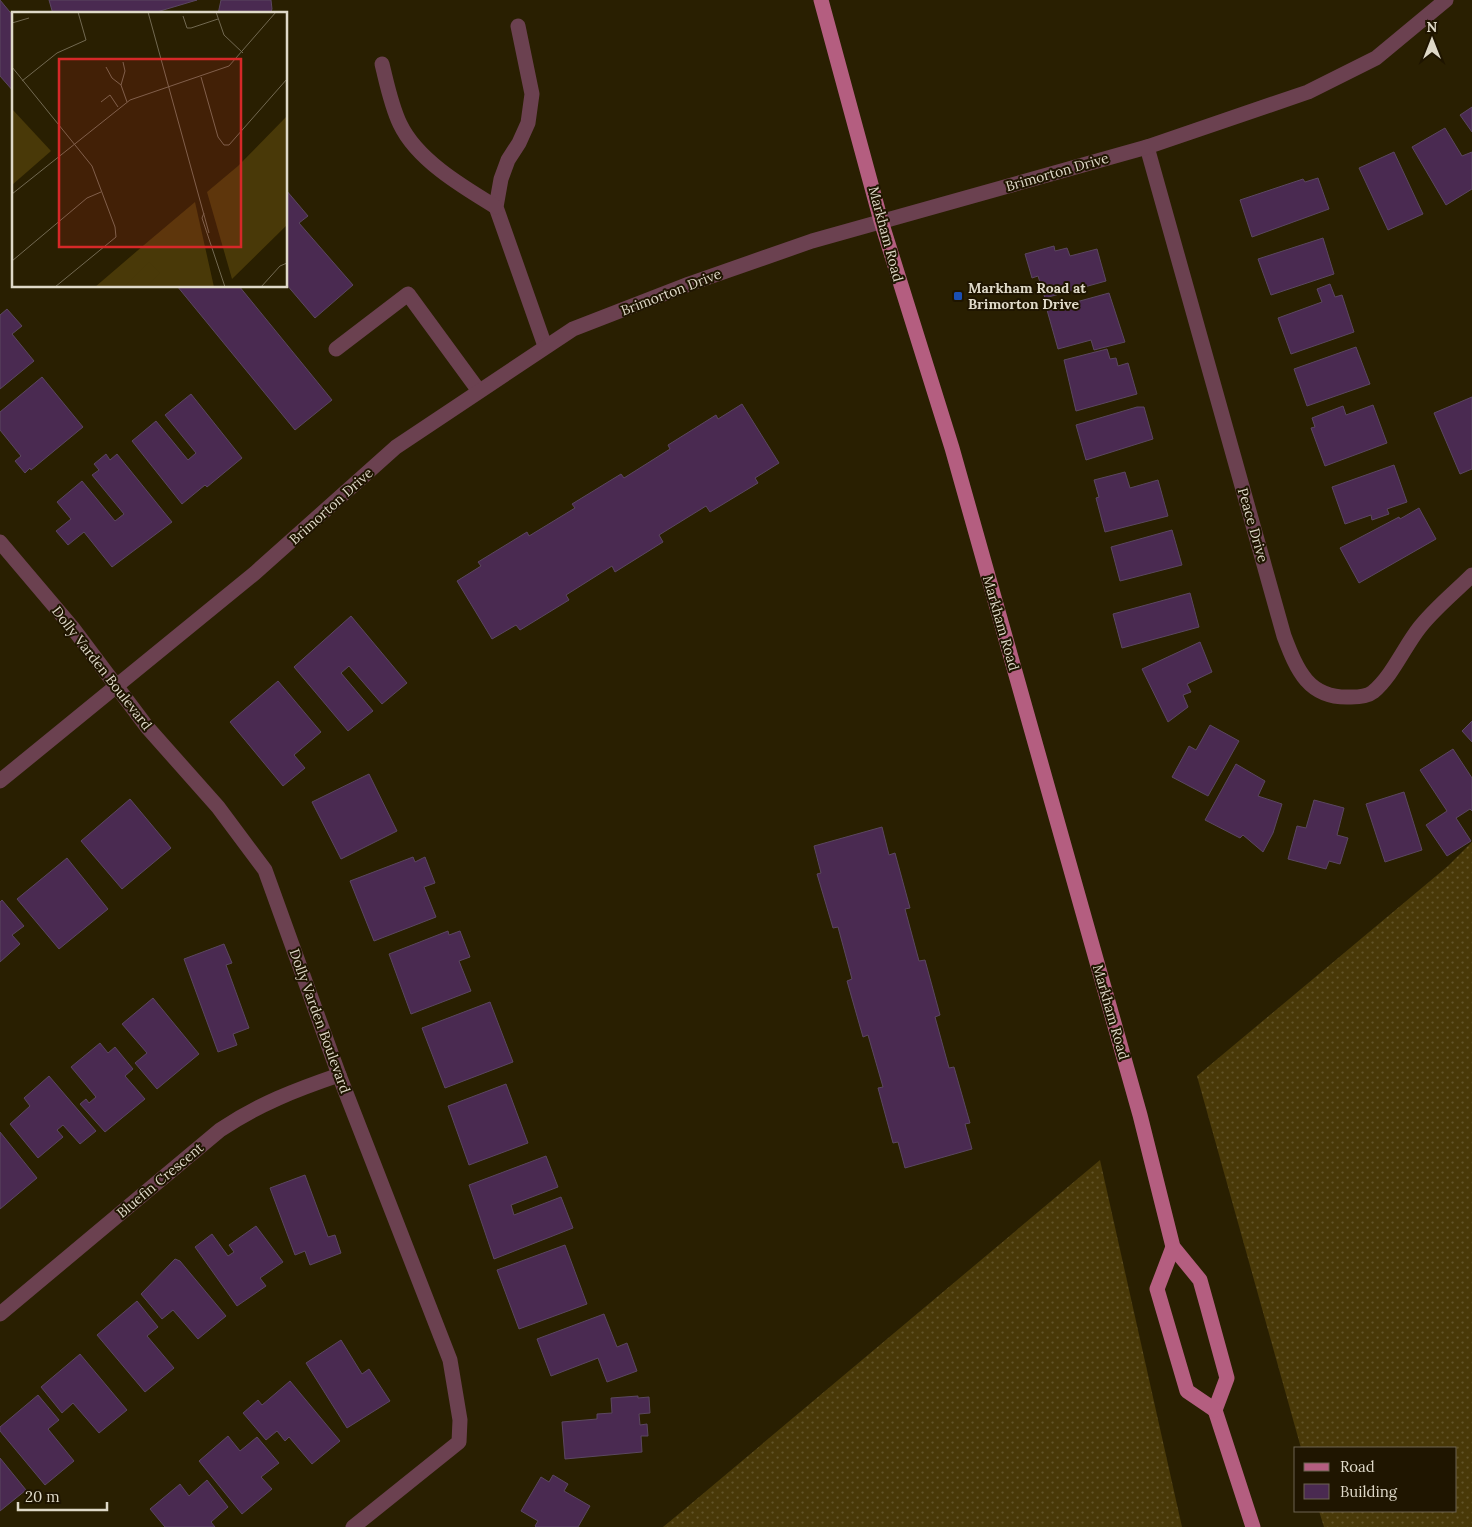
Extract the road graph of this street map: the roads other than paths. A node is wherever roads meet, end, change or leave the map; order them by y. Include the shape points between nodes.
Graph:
1 (821, 0) edge
2 (1446, 0) edge
3 (518, 26) dead end
4 (382, 64) dead end
5 (1147, 147) junction
6 (496, 207) junction
7 (881, 221) junction
8 (545, 346) junction
9 (336, 349) dead end
10 (479, 391) junction
11 (0, 542) edge
12 (1472, 575) edge
13 (116, 687) junction
14 (0, 781) edge
15 (338, 1074) junction
16 (1173, 1247) junction
17 (0, 1314) edge
18 (1215, 1410) junction
19 (353, 1527) edge
20 (1253, 1527) edge

1 - 7 main road, Markham Road
2 - 5 street, Brimorton Drive via 1376,58 1335,80
3 - 6 street via 532,94 528,123 501,178
4 - 6 street via 400,124 423,154 458,184
5 - 7 street, Brimorton Drive
5 - 12 street, Peace Drive via 1296,669 1316,689 1336,698 1372,693 1421,626
6 - 8 street
7 - 8 street, Brimorton Drive via 812,241 689,284 573,329
7 - 16 main road, Markham Road via 952,448 1140,1115
8 - 10 street, Brimorton Drive
9 - 10 street via 408,294
10 - 13 street, Brimorton Drive via 396,447 255,573
11 - 13 street, Dolly Varden Boulevard via 72,626
13 - 14 street, Brimorton Drive
13 - 15 street, Dolly Varden Boulevard via 218,807 265,870
15 - 17 street, Bluefin Crescent via 251,1109 220,1130
15 - 19 street, Dolly Varden Boulevard via 450,1360 460,1420 459,1442
16 - 18 main road, Markham Road via 1200,1280 1228,1378
16 - 18 main road via 1157,1289 1187,1391
18 - 20 main road

